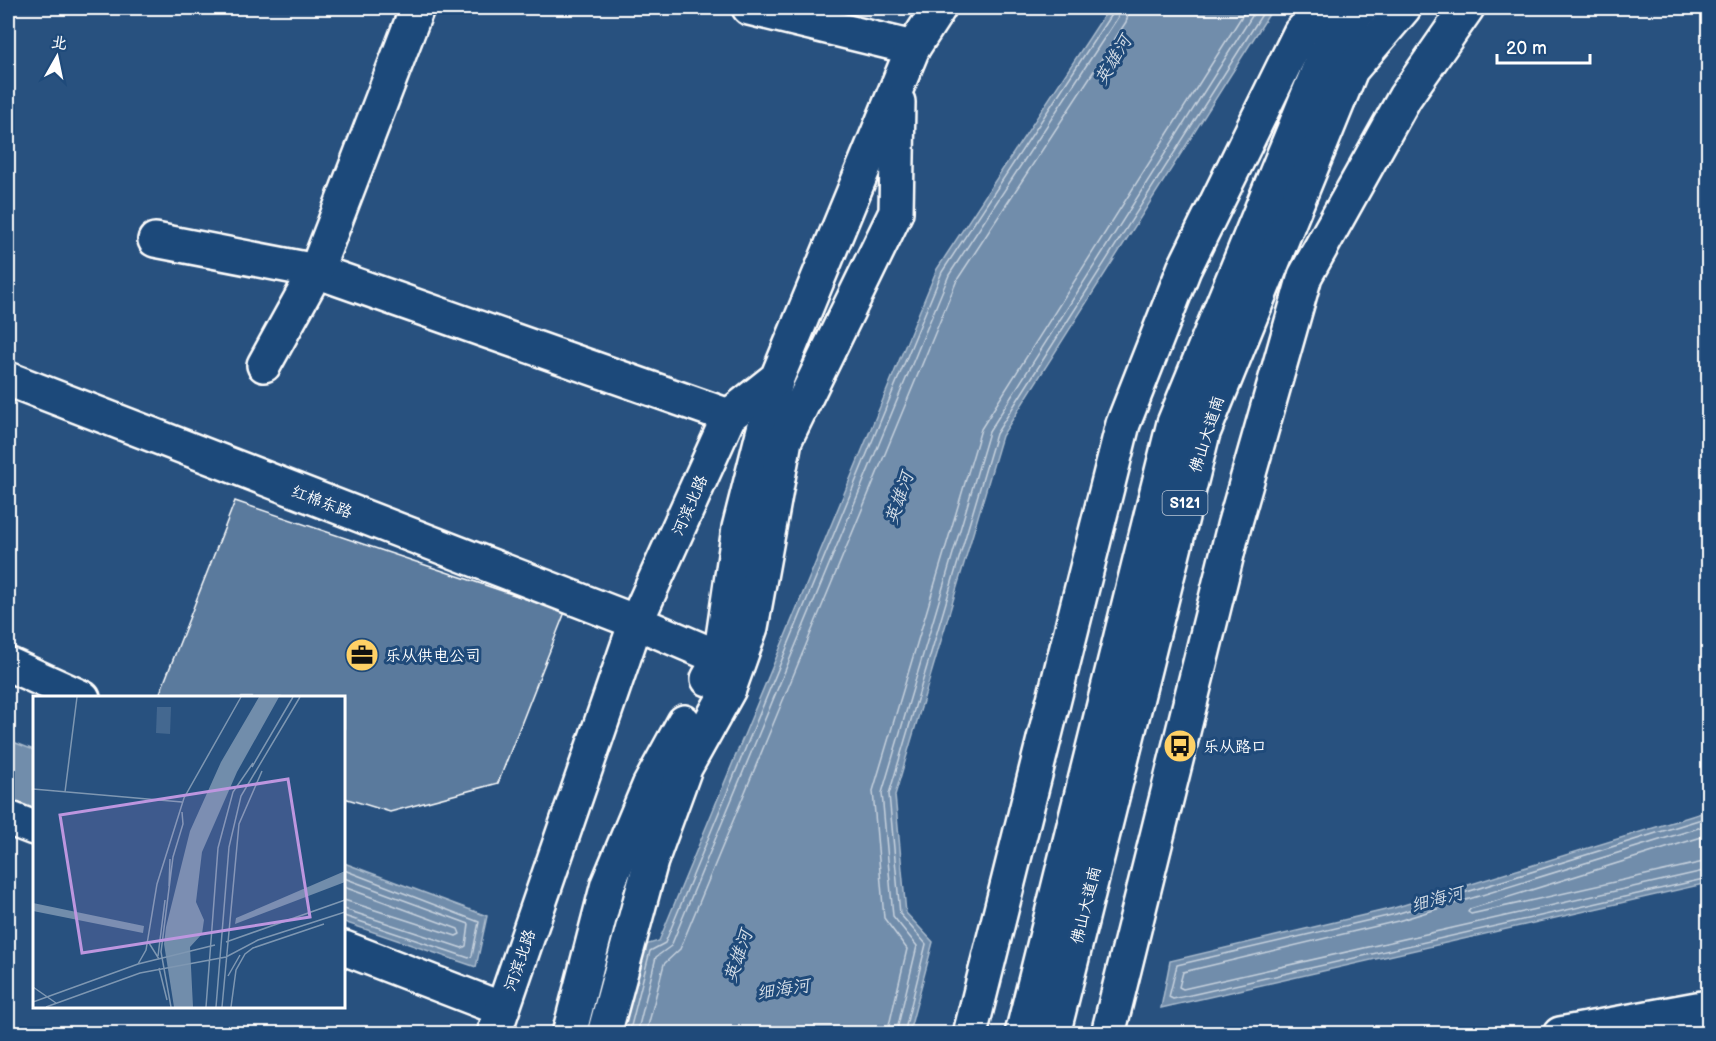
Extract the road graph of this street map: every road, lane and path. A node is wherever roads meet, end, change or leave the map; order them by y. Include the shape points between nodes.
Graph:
1 (417, 8) edge
2 (748, 8) edge
3 (939, 8) edge
4 (1324, 8) edge
5 (1361, 8) edge
6 (1404, 8) edge
7 (1467, 8) edge
8 (913, 48) junction
9 (898, 84) junction
10 (155, 240) dead end
11 (316, 272) junction
12 (264, 365) dead end
13 (777, 378) junction
14 (8, 379) edge
15 (729, 416) junction
16 (636, 622) junction
17 (720, 658) junction
18 (8, 664) edge
19 (79, 696) edge
20 (8, 818) edge
21 (33, 828) edge
22 (345, 948) edge
23 (1708, 1007) edge
24 (500, 1025) edge
25 (569, 1034) edge
26 (604, 1034) edge
27 (970, 1034) edge
28 (1022, 1034) edge
29 (1053, 1034) edge
30 (1108, 1034) edge
31 (1560, 1034) edge

1 - 11 main road
2 - 8 main road
3 - 8 main road, 河滨北路
4 - 27 main road via 1300,33 1185,269 1123,424
5 - 28 main road, 佛山大道南 / S121 via 1325,54 1174,423
6 - 29 main road, 佛山大道南 / S121 via 1351,70 1203,433
7 - 30 main road via 1405,97 1305,276 1234,526
8 - 9 main road, 河滨北路
9 - 13 main road, 河滨北路
9 - 26 main road via 896,212 785,440 751,627 729,689 685,768 654,851
10 - 11 main road
11 - 12 main road
11 - 15 main road
13 - 15 main road, 河滨北路
13 - 17 main road via 739,528
14 - 16 main road, 红棉东路
15 - 16 main road, 河滨北路
16 - 17 main road, 红棉东路
16 - 24 main road, 河滨北路
17 - 25 main road via 649,786 608,884
18 - 19 main road
20 - 21 main road
22 - 24 main road
23 - 31 main road

